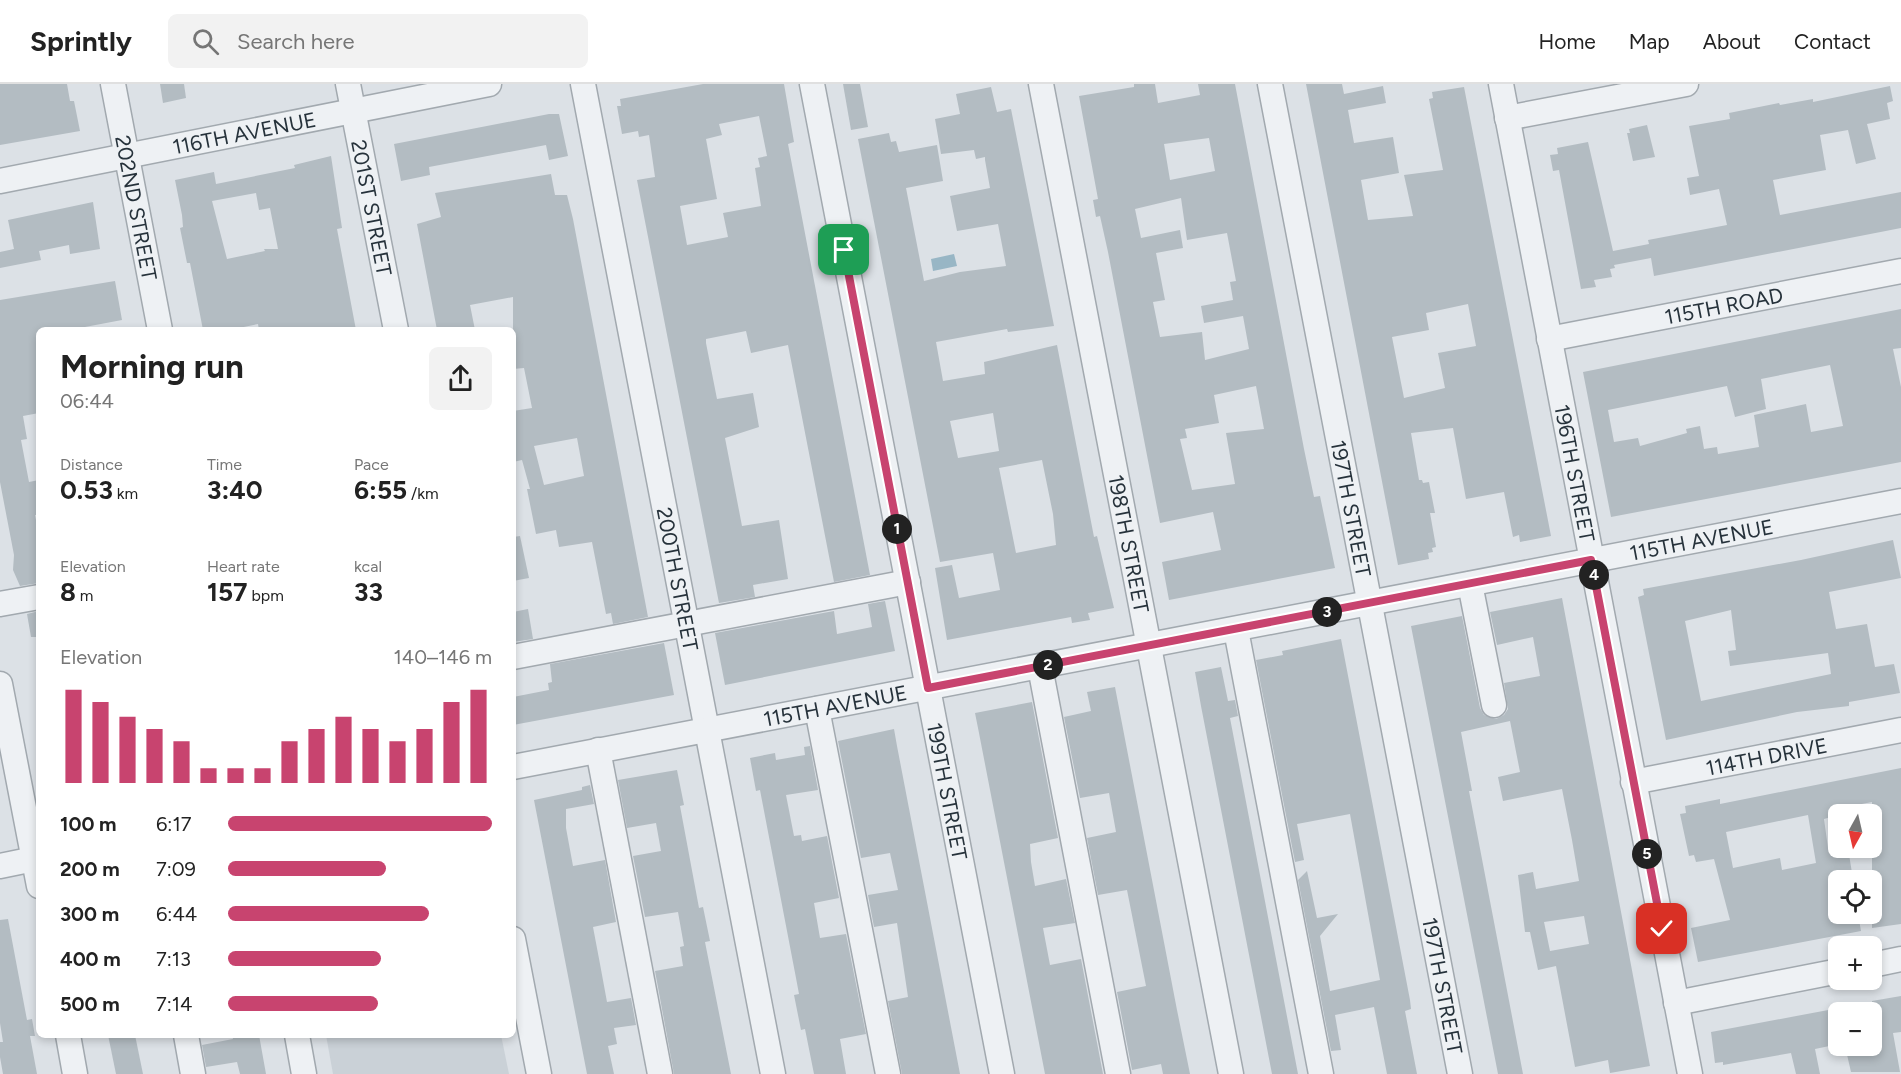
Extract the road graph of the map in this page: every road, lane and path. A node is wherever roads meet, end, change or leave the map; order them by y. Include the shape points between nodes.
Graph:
1 (113, 84) edge
2 (348, 84) edge
3 (489, 84) edge
4 (583, 84) edge
5 (812, 84) edge
6 (1041, 84) edge
7 (1270, 84) edge
8 (1501, 84) edge
9 (1686, 84) edge
10 (353, 110) junction
11 (1507, 118) junction
12 (127, 156) junction
13 (0, 181) edge
14 (1901, 271) edge
15 (159, 327) edge
16 (395, 327) edge
17 (1549, 339) junction
18 (1901, 501) edge
19 (1591, 560) junction
20 (908, 582) junction
21 (1470, 584) junction
22 (36, 598) edge
23 (1370, 603) junction
24 (0, 604) edge
25 (687, 623) junction
26 (1236, 630) junction
27 (1149, 646) junction
28 (516, 656) edge
29 (1040, 667) junction
30 (0, 684) edge
31 (928, 688) junction
32 (1494, 705) dead end
33 (817, 709) junction
34 (707, 729) junction
35 (1901, 730) edge
36 (598, 750) junction
37 (516, 766) edge
38 (1634, 782) junction
39 (36, 853) edge
40 (36, 858) edge
41 (0, 866) edge
42 (516, 955) edge
43 (1901, 959) edge
44 (1882, 963) edge
45 (1828, 973) edge
46 (1676, 1003) junction
47 (69, 1038) edge
48 (187, 1038) edge
49 (298, 1038) edge
50 (75, 1074) edge
51 (193, 1074) edge
52 (304, 1074) edge
53 (539, 1074) edge
54 (660, 1074) edge
55 (773, 1074) edge
56 (888, 1074) edge
57 (1002, 1074) edge
58 (1118, 1074) edge
59 (1231, 1074) edge
60 (1321, 1074) edge
61 (1460, 1074) edge
62 (1690, 1074) edge

1 - 12 street, 202ND STREET
2 - 10 street, 201ST STREET
3 - 10 street, 116TH AVENUE
4 - 25 street, 200TH STREET
5 - 20 street, 199TH STREET
6 - 27 street, 198TH STREET
7 - 23 street, 197TH STREET
8 - 11 street, 196TH STREET
9 - 11 street
10 - 12 street, 116TH AVENUE
10 - 16 street, 201ST STREET
11 - 17 street, 196TH STREET
12 - 13 street, 116TH AVENUE
12 - 15 street, 202ND STREET
14 - 17 street, 115TH ROAD
17 - 19 street, 196TH STREET
18 - 19 street, 115TH AVENUE
19 - 21 street, 115TH AVENUE
19 - 38 street, 196TH STREET
20 - 25 street
20 - 31 street, 199TH STREET
21 - 23 street, 115TH AVENUE
21 - 32 street
22 - 24 street
23 - 26 street, 115TH AVENUE
23 - 61 street, 197TH STREET
25 - 28 street
25 - 34 street, 200TH STREET
26 - 27 street, 115TH AVENUE
26 - 60 street
27 - 29 street, 115TH AVENUE
27 - 59 street, 198TH STREET
29 - 31 street, 115TH AVENUE
29 - 58 street
30 - 39 street
31 - 33 street, 115TH AVENUE
31 - 57 street, 199TH STREET
33 - 34 street, 115TH AVENUE
33 - 56 street
34 - 36 street, 115TH AVENUE
34 - 55 street, 200TH STREET
35 - 38 street, 114TH DRIVE
36 - 37 street, 115TH AVENUE
36 - 54 street
38 - 46 street, 196TH STREET
40 - 41 street
42 - 53 street
43 - 44 street
45 - 46 street
46 - 62 street, 196TH STREET
47 - 50 street
48 - 51 street
49 - 52 street

